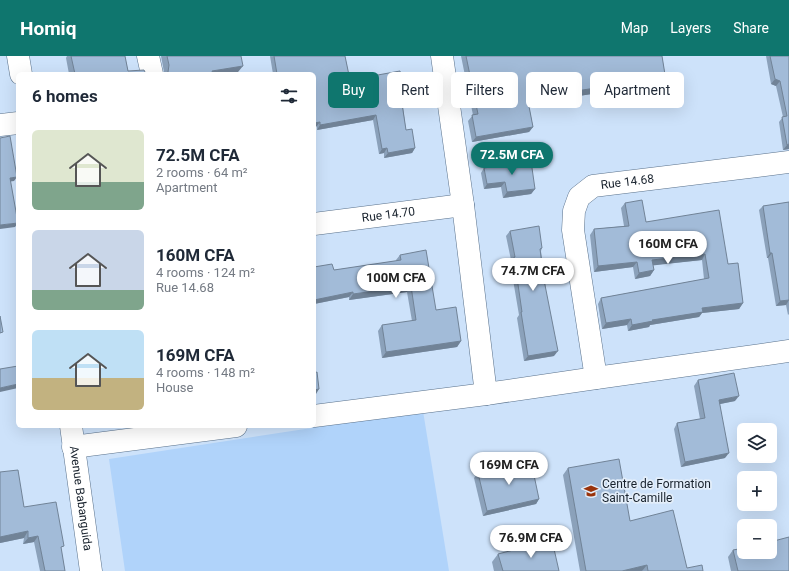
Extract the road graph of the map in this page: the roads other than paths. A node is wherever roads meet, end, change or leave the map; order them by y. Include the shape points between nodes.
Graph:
1 (18, 56) edge
2 (148, 56) edge
3 (442, 56) edge
4 (21, 72) edge
5 (152, 72) edge
6 (16, 123) edge
7 (0, 125) edge
8 (789, 162) edge
9 (463, 205) junction
10 (316, 224) edge
11 (789, 351) edge
12 (596, 378) junction
13 (486, 394) junction
14 (316, 416) edge
15 (203, 428) edge
16 (72, 436) edge
17 (91, 571) edge

1 - 4 street
2 - 5 street
3 - 9 street
6 - 7 street
8 - 12 street, Rue 14.68 via 593,186 579,197 574,212 573,230
9 - 10 street, Rue 14.70
9 - 13 street
11 - 12 street
12 - 13 street
13 - 14 street
15 - 16 street
16 - 17 street, Avenue Babanguida

